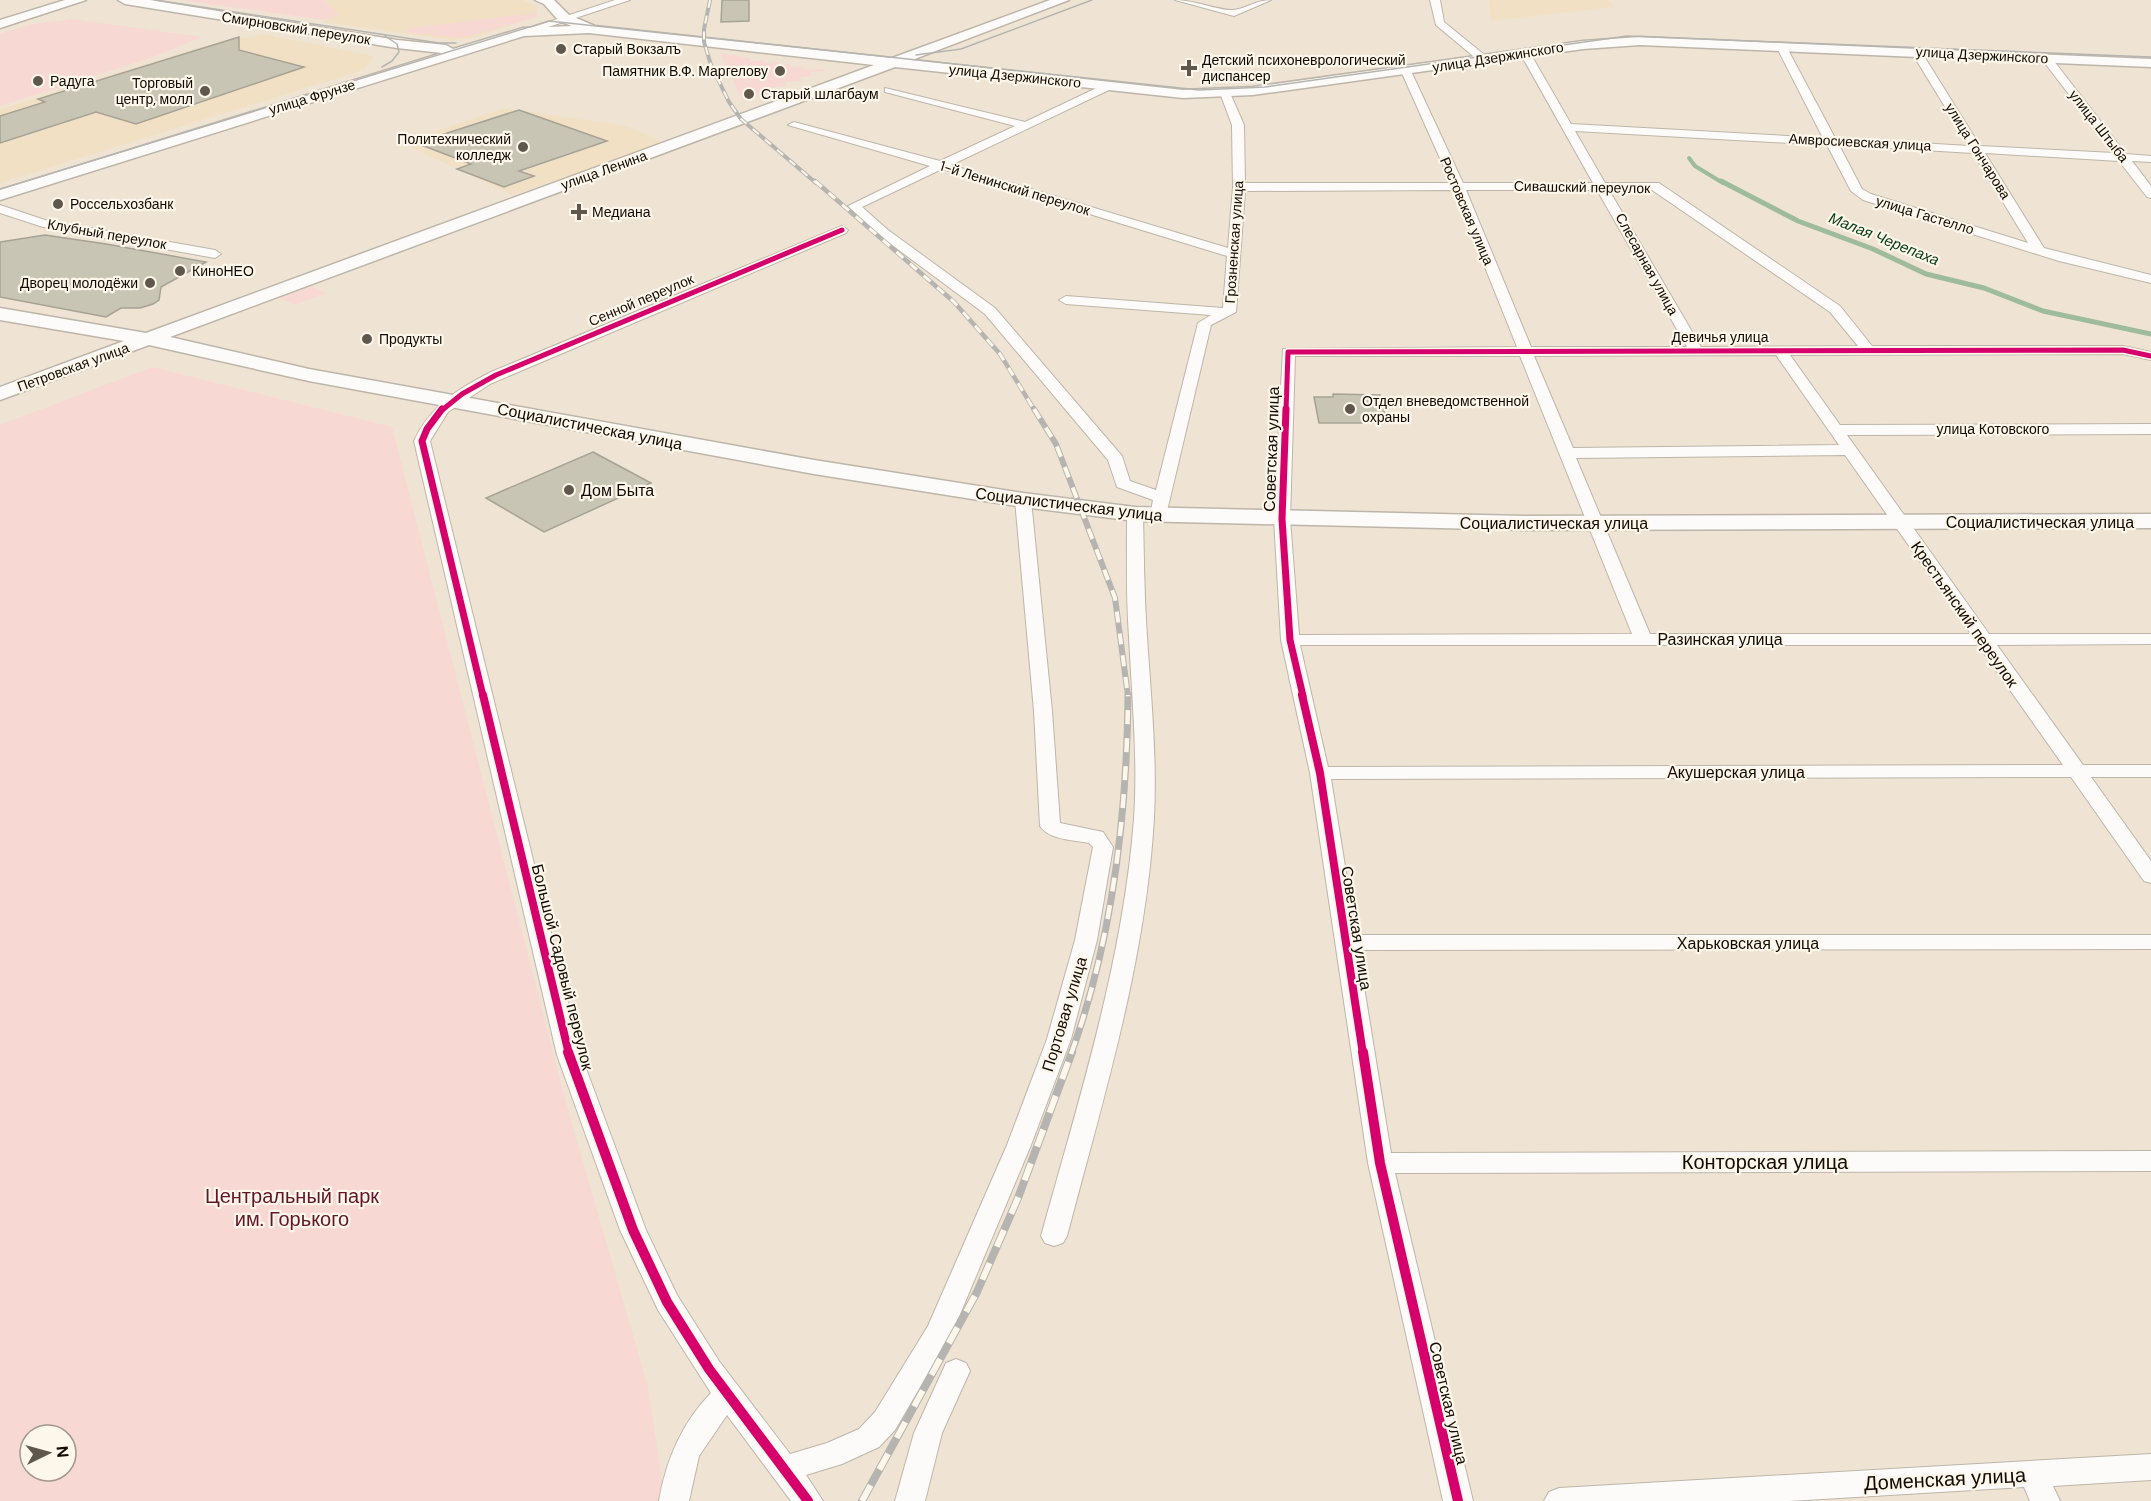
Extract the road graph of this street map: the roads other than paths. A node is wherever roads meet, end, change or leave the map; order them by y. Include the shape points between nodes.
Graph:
1 (79, 0) edge
2 (125, 0) edge
3 (624, 0) edge
4 (1062, 0) edge
5 (1180, 0) edge
6 (1266, 0) edge
7 (1435, 0) edge
8 (545, 1) edge
9 (565, 23) junction
10 (0, 24) edge
11 (1781, 46) junction
12 (468, 48) junction
13 (1917, 52) junction
14 (1525, 53) junction
15 (2046, 58) junction
16 (1483, 59) junction
17 (2151, 63) edge
18 (893, 64) junction
19 (1406, 71) junction
20 (1107, 87) junction
21 (889, 90) dead end
22 (1225, 93) junction
23 (794, 125) dead end
24 (1025, 125) junction
25 (1569, 127) junction
26 (1831, 140) junction
27 (1976, 149) junction
28 (2123, 157) junction
29 (2151, 159) edge
30 (940, 165) junction
31 (1458, 186) junction
32 (1603, 186) junction
33 (1239, 187) junction
34 (2151, 194) edge
35 (0, 195) edge
36 (0, 209) edge
37 (842, 230) dead end
38 (2038, 250) junction
39 (215, 254) dead end
40 (1234, 254) junction
41 (2151, 279) edge
42 (1066, 300) dead end
43 (1229, 312) junction
44 (0, 314) edge
45 (145, 340) junction
46 (1868, 350) junction
47 (1525, 351) junction
48 (1696, 351) junction
49 (1780, 351) junction
50 (1288, 352) joint
51 (2151, 356) edge
52 (0, 394) edge
53 (452, 400) junction
54 (2151, 429) edge
55 (1835, 430) junction
56 (1850, 450) junction
57 (1567, 453) junction
58 (1023, 500) junction
59 (1160, 507) junction
60 (1135, 514) junction
61 (1282, 519) junction
62 (1901, 522) junction
63 (2151, 522) edge
64 (1595, 523) junction
65 (1983, 639) junction
66 (2151, 639) edge
67 (1290, 640) junction
68 (1643, 640) junction
69 (2077, 771) junction
70 (2151, 771) edge
71 (1320, 773) junction
72 (2151, 876) edge
73 (2151, 942) edge
74 (1345, 943) junction
75 (2151, 1161) edge
76 (1380, 1163) junction
77 (1054, 1236) dead end
78 (956, 1371) dead end
79 (728, 1395) junction
80 (2151, 1467) edge
81 (785, 1468) junction
82 (2032, 1474) junction
83 (674, 1501) edge
84 (808, 1501) edge
85 (910, 1501) edge
86 (1458, 1501) edge
87 (1559, 1501) edge
88 (2045, 1501) edge

1 - 10 main road
2 - 12 main road, Смирновский переулок via 398,44
3 - 8 street via 575,7
3 - 9 street
4 - 18 main road, улица Ленина
5 - 6 street via 1234,13
7 - 16 street via 1439,22
8 - 9 main road
9 - 12 main road, улица Фрунзе
9 - 18 main road, улица Дзержинского via 592,30
11 - 13 main road, улица Дзержинского
11 - 14 main road, улица Дзержинского via 1640,41
11 - 26 street, улица Гастелло
12 - 35 main road, улица Фрунзе
13 - 15 main road, улица Дзержинского
13 - 27 street, улица Гончарова
14 - 16 main road, улица Дзержинского
14 - 25 street, Слесарная улица
15 - 17 main road, улица Дзержинского
15 - 28 street, улица Штыба
16 - 19 main road, улица Дзержинского
18 - 20 main road, улица Дзержинского
18 - 45 main road, улица Ленина
19 - 22 main road, улица Дзержинского
19 - 31 street, Ростовская улица
20 - 22 main road, улица Дзержинского
20 - 24 street
21 - 24 street
22 - 33 street, Грозненская улица via 1238,125
23 - 30 street, 1-й Ленинский переулок
24 - 30 street
25 - 26 street, Амвросиевская улица
25 - 32 street, Слесарная улица
26 - 27 street, Амвросиевская улица
26 - 38 street, улица Гастелло via 1857,191 1867,197
27 - 28 street, Амвросиевская улица
27 - 38 street, улица Гончарова
28 - 29 street, Амвросиевская улица
28 - 34 street, улица Штыба
30 - 40 street, 1-й Ленинский переулок
30 - 59 street via 854,206 990,311 1116,459 1123,484
31 - 32 street, Сивашский переулок
31 - 33 street, Сивашский переулок
31 - 47 street, Ростовская улица
32 - 46 street, Сивашский переулок via 1655,186 1835,309
32 - 48 street, Слесарная улица
33 - 40 street, Грозненская улица
36 - 39 street, Клубный переулок via 43,223
37 - 53 street, Сенной переулок via 496,375
38 - 41 street, улица Гастелло
40 - 43 street, Грозненская улица
42 - 43 street
43 - 59 street, Грозненская улица via 1205,322
44 - 45 main road, Социалистическая улица
45 - 52 main road, Петровская улица
45 - 53 main road, Социалистическая улица
46 - 49 street, Девичья улица
46 - 51 street, Девичья улица via 2123,350
47 - 48 street, Девичья улица
47 - 50 street, Девичья улица
47 - 57 street, Ростовская улица
48 - 49 street, Девичья улица
49 - 55 street, Крестьянский переулок
50 - 61 street, Советская улица
53 - 58 main road, Социалистическая улица via 814,467
53 - 79 street, Большой Садовый переулок via 424,432 423,453 569,1056 633,1230 667,1302
54 - 55 street, улица Котовского
55 - 56 street, Крестьянский переулок
56 - 57 street
56 - 62 street, Крестьянский переулок
57 - 64 street, Ростовская улица
58 - 60 main road, Социалистическая улица
58 - 81 street, Портовая улица via 1050,826 1096,837 1103,848 1086,940 1059,1040 1015,1155 939,1331 885,1421 870,1438 832,1455
59 - 60 main road, Социалистическая улица
59 - 61 main road, Социалистическая улица
60 - 77 street via 1145,715 1143,840 1135,901 1112,1011
61 - 64 main road, Социалистическая улица
61 - 67 street, Советская улица
62 - 63 main road, Социалистическая улица
62 - 64 main road, Социалистическая улица
62 - 65 street, Крестьянский переулок
64 - 68 street, Ростовская улица
65 - 66 street, Разинская улица
65 - 68 street, Разинская улица
65 - 69 street, Крестьянский переулок
67 - 68 street, Разинская улица
67 - 71 street, Советская улица
69 - 70 street, Акушерская улица
69 - 71 street, Акушерская улица
69 - 72 street, Крестьянский переулок
71 - 74 street, Советская улица
73 - 74 street, Харьковская улица
74 - 76 street, Советская улица
75 - 76 street, Конторская улица
76 - 86 street, Советская улица
78 - 85 street via 928,1433
79 - 81 street, Большой Садовый переулок
79 - 83 street via 689,1442 680,1464
80 - 82 street, Доменская улица
81 - 84 street, Большой Садовый переулок
82 - 87 street, Доменская улица
82 - 88 street

